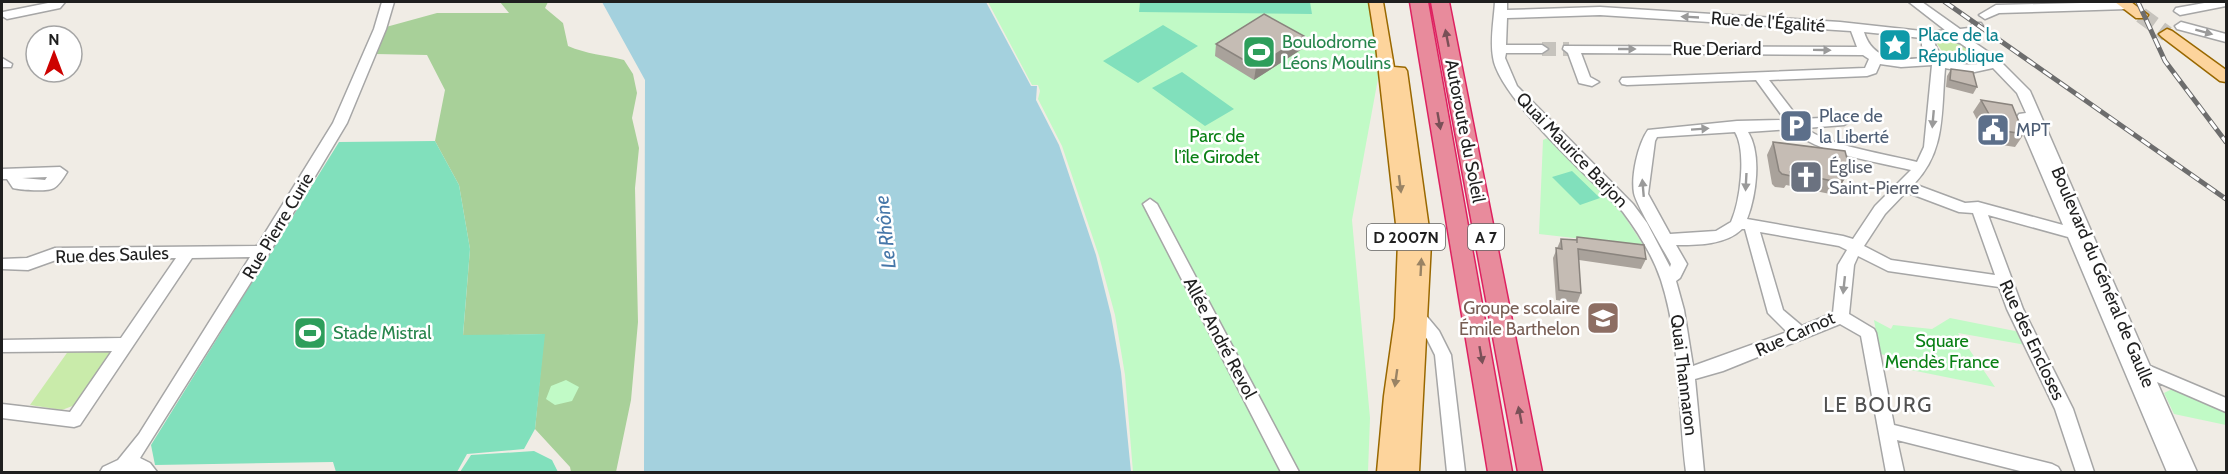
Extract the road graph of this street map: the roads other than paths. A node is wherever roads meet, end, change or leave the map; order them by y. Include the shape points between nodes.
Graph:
1 (59, 2) edge
2 (388, 2) edge
3 (1376, 2) edge
4 (1388, 2) edge
5 (1419, 2) edge
6 (1440, 2) edge
7 (1915, 2) edge
8 (2226, 2) edge
9 (2125, 3) edge
10 (2196, 4) edge
11 (1596, 6) edge
12 (2176, 6) edge
13 (1501, 8) edge
14 (1931, 14) junction
15 (2141, 15) tunnel mouth
16 (3, 17) edge
17 (1969, 25) edge
18 (1856, 28) junction
19 (2178, 34) junction
20 (2226, 38) edge
21 (1499, 49) junction
22 (1542, 49) tunnel mouth
23 (1870, 55) junction
24 (1939, 60) junction
25 (1984, 64) junction
26 (1759, 75) junction
27 (2226, 77) edge
28 (1627, 81) dead end
29 (1592, 82) dead end
30 (1845, 121) dead end
31 (1795, 124) junction
32 (1737, 126) junction
33 (1921, 168) junction
34 (1904, 186) junction
35 (1150, 204) dead end
36 (1978, 207) junction
37 (1746, 224) junction
38 (2079, 235) junction
39 (1667, 240) junction
40 (1855, 248) junction
41 (263, 251) junction
42 (188, 252) junction
43 (2, 264) edge
44 (1668, 279) junction
45 (2005, 282) junction
46 (1418, 317) junction
47 (1841, 317) junction
48 (1800, 334) junction
49 (126, 344) junction
50 (2, 346) edge
51 (2137, 371) junction
52 (1686, 375) junction
53 (2226, 405) edge
54 (2, 411) edge
55 (1886, 430) junction
56 (130, 469) edge
57 (1290, 472) edge
58 (1388, 472) edge
59 (1409, 472) edge
60 (1456, 472) edge
61 (1500, 472) edge
62 (1530, 472) edge
63 (1695, 472) edge
64 (1895, 472) edge
65 (2052, 472) edge
66 (2085, 472) edge
67 (2176, 472) edge
68 (2188, 472) edge

1 - 16 street
2 - 41 street, Rue Pierre Curie via 340,123
3 -> 58 main road, D 2007N via 1407,242 1405,318
46 -> 4 main road, D 2007N via 1422,243
5 -> 61 highway, Autoroute du Soleil / A 7
62 -> 6 highway, Autoroute du Soleil / A 7
7 - 14 street
8 - 10 street
9 - 15 main road
9 - 17 street
10 - 12 street
11 - 13 street, Rue de l'Égalité
18 -> 11 street, Rue de l'Égalité
12 - 19 street
13 - 21 street, Quai Maurice Barjon
14 - 17 street
14 - 17 street via 1936,22
17 - 18 street
17 - 24 street via 1927,45
17 - 25 street
18 - 23 street
19 -> 20 street
19 - 27 main road
21 - 22 street
21 - 44 street, Quai Maurice Barjon via 1505,76 1520,98 1628,208
23 - 24 street via 1909,64
23 - 26 street via 1871,70 1866,72
29 -> 23 street, Rue Deriard via 1584,80 1571,49
24 - 25 street via 1954,66
24 -> 33 street, Rue Carnot via 1931,147
25 - 38 street, Boulevard du Général de Gaulle via 2012,90
26 - 28 street
26 - 31 street
30 - 31 street
31 - 32 street
31 - 33 street via 1819,142
32 -> 37 street via 1746,139
39 -> 32 street via 1641,194 1648,140 1653,133
33 - 34 street, Rue Carnot
34 - 36 street via 1964,208
34 - 40 street, Rue Carnot via 1880,210
35 - 57 street, Allée André Revol
36 - 38 street
36 - 45 street, Rue des Encloses
37 - 39 street via 1704,239
37 - 40 street via 1843,241
37 - 48 street via 1772,289 1776,313
38 - 51 street, Boulevard du Général de Gaulle
39 - 44 street via 1679,264
40 - 45 street via 1888,265
40 -> 47 street, Rue Carnot via 1846,266
41 - 42 street, Rue des Saules
41 - 56 street, Rue Pierre Curie
42 - 43 street, Rue des Saules via 55,254 28,264
42 - 49 street, Rue des Saules
44 - 52 street, Quai Thannaron
45 - 66 street, Rue des Encloses via 2064,409
46 - 59 main road, D 2007N
46 - 60 street via 1443,355
47 - 48 street, Rue Carnot
47 - 55 street via 1868,333
48 - 52 street, Rue Carnot
49 - 50 street
49 - 54 street, Rue des Saules via 74,420
51 - 53 street via 2153,373
51 - 67 street, Boulevard du Général de Gaulle
51 - 68 street, Boulevard du Général de Gaulle
52 - 63 street, Quai Thannaron
55 - 64 street
55 - 65 street

